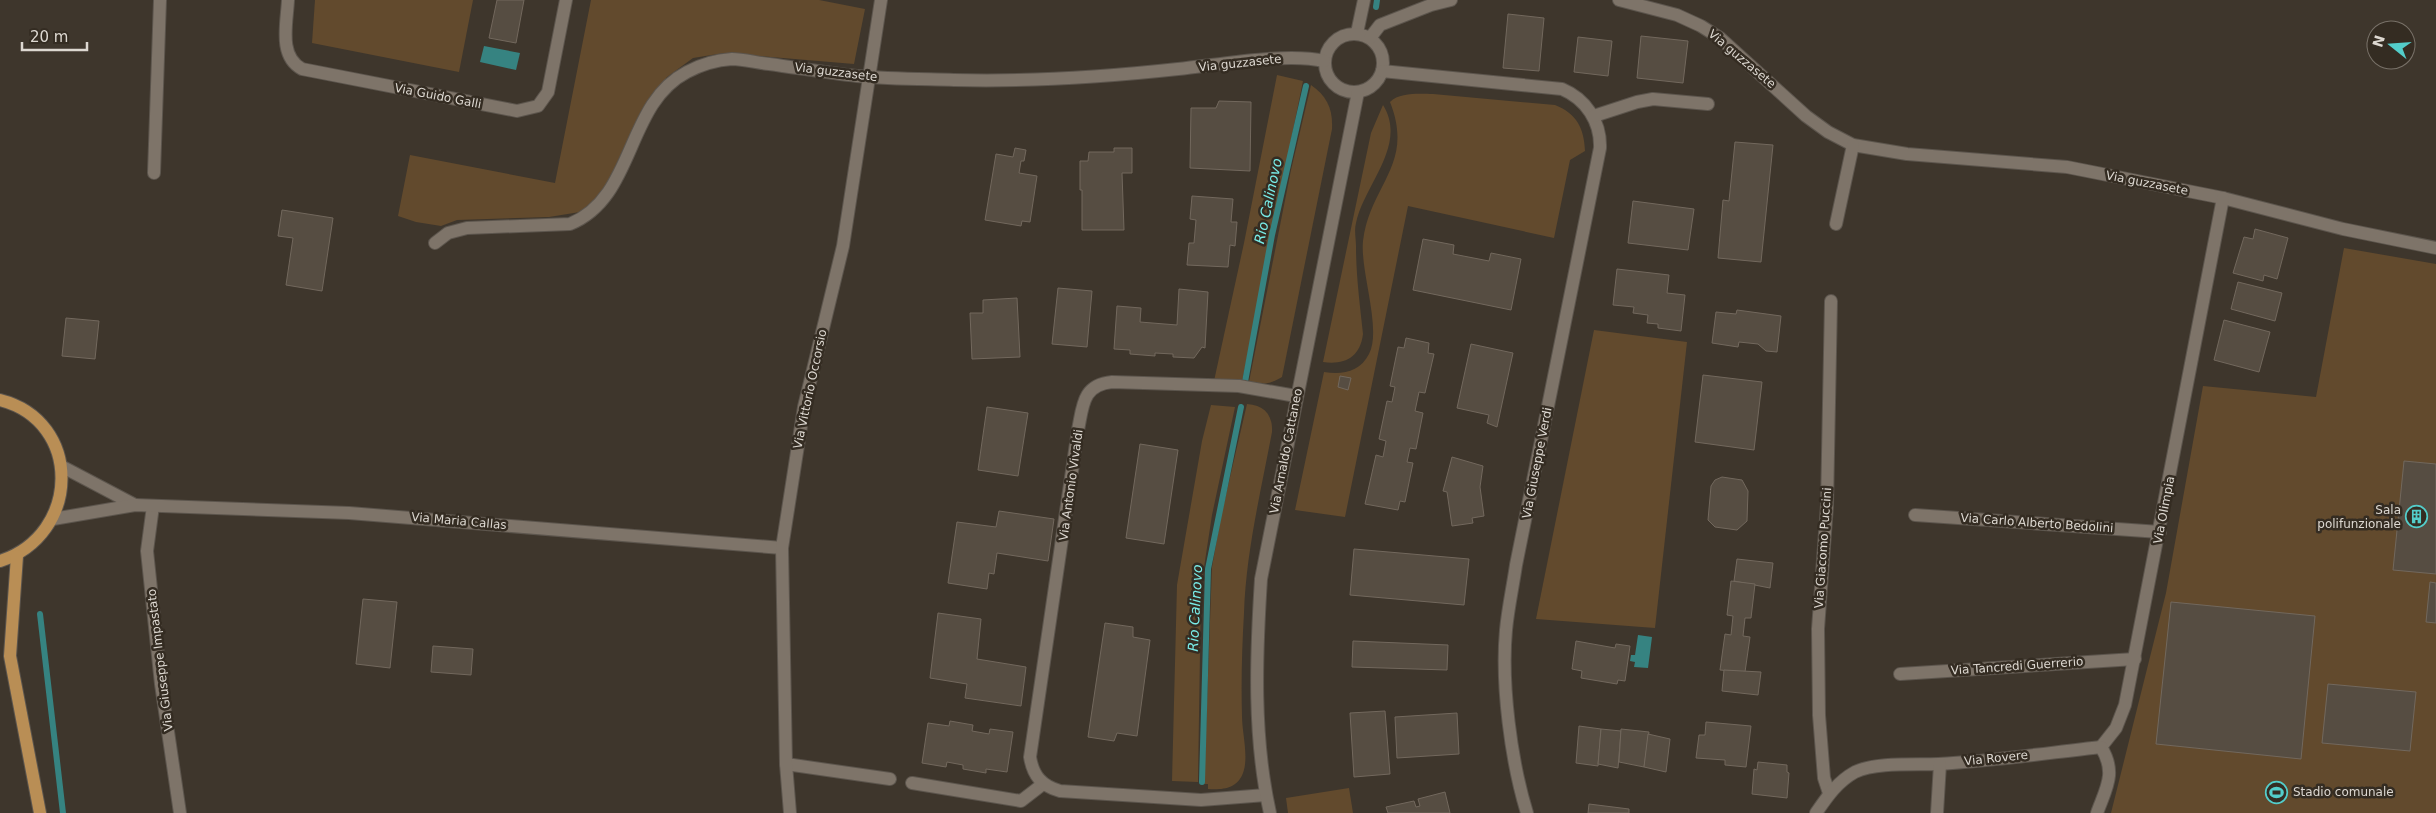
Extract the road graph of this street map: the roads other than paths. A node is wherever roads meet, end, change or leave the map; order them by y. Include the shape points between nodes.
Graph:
1 (160, 0) edge
2 (288, 0) edge
3 (566, 0) edge
4 (881, 0) edge
5 (1364, 0) edge
6 (1451, 0) edge
7 (1618, 0) edge
8 (1357, 33) junction
9 (1370, 38) junction
10 (1324, 61) junction
11 (1382, 71) junction
12 (869, 76) junction
13 (1358, 92) junction
14 (1708, 104) dead end
15 (1594, 116) junction
16 (1853, 145) junction
17 (154, 173) dead end
18 (2223, 198) junction
19 (1836, 224) dead end
20 (435, 243) dead end
21 (2436, 248) edge
22 (1832, 301) dead end
23 (1296, 396) junction
24 (0, 400) edge
25 (62, 466) junction
26 (135, 505) junction
27 (153, 506) junction
28 (1915, 515) dead end
29 (54, 519) junction
30 (2160, 532) junction
31 (782, 548) junction
32 (16, 556) junction
33 (0, 561) edge
34 (0, 640) edge
35 (10, 656) junction
36 (2135, 659) junction
37 (1900, 674) dead end
38 (2101, 747) junction
39 (786, 764) junction
40 (1940, 764) junction
41 (890, 779) dead end
42 (912, 783) dead end
43 (1043, 784) junction
44 (1829, 793) junction
45 (1266, 795) junction
46 (40, 813) edge
47 (180, 813) edge
48 (790, 813) edge
49 (1270, 813) edge
50 (1527, 813) edge
51 (1816, 813) edge
52 (1937, 813) edge
53 (2097, 813) edge

1 - 17 street
2 - 3 street, Via Guido Galli via 286,48 292,61 302,69 517,111 538,106 548,92
4 - 12 street, Via Vittorio Occorsio
5 - 8 street
6 - 9 street via 1380,25
7 - 16 street, Via guzzasete via 1677,15 1701,26 1720,38 1806,116
8 - 9 street
8 - 10 street via 1339,37
9 - 11 street via 1383,56
10 - 12 street, Via guzzasete via 1290,58 1010,82
10 - 13 street via 1328,78 1334,84 1350,92
11 - 13 street via 1373,85
11 - 15 street via 1562,89 1572,93
12 - 20 street, Via guzzasete via 732,59 705,64 667,85 643,119 612,190 585,218 570,224 467,228 448,233
12 - 31 street, Via Vittorio Occorsio via 843,246 804,407
13 - 23 street, Via Arnaldo Cattaneo
14 - 15 street via 1653,99
15 - 50 street, Via Giuseppe Verdi via 1600,148 1506,630 1510,724
16 - 18 street, Via guzzasete via 1907,154 2067,167
16 - 19 street
18 - 21 street, Via guzzasete via 2343,229
18 - 30 street, Via Olimpia
22 - 44 street, Via Giacomo Puccini via 1827,505 1818,629 1819,715 1824,778
23 - 43 street, Via Antonio Vivaldi via 1239,386 1112,382 1100,383 1087,396 1078,430 1030,757 1032,768
23 - 45 street, Via Arnaldo Cattaneo via 1261,579 1256,654
24 - 25 main road via 34,417 52,439
25 - 26 street, Via Maria Callas
25 - 29 main road via 62,493
26 - 27 street, Via Maria Callas
26 - 29 street, Via Maria Callas
27 - 31 street, Via Maria Callas via 349,513
27 - 47 street, Via Giuseppe Impastato via 147,551 161,684
28 - 30 street, Via Carlo Alberto Bedolini
29 - 32 main road via 38,540
30 - 36 street, Via Olimpia
31 - 39 street, Via Vittorio Occorsio
32 - 33 main road
32 - 35 main road
34 - 35 main road
35 - 46 main road
36 - 37 street, Via Tancredi Guerrerio
36 - 38 street, Via Olimpia via 2125,705 2116,728
38 - 40 street, Via Rovere
38 - 53 street via 2107,756 2110,776
39 - 41 street
39 - 48 street, Via Vittorio Occorsio
40 - 44 street, Via Rovere via 1873,767 1856,772
40 - 52 street
42 - 43 street via 1021,801
43 - 45 street via 1060,791 1201,800
44 - 51 street, Via Rovere
45 - 49 street, Via Arnaldo Cattaneo

